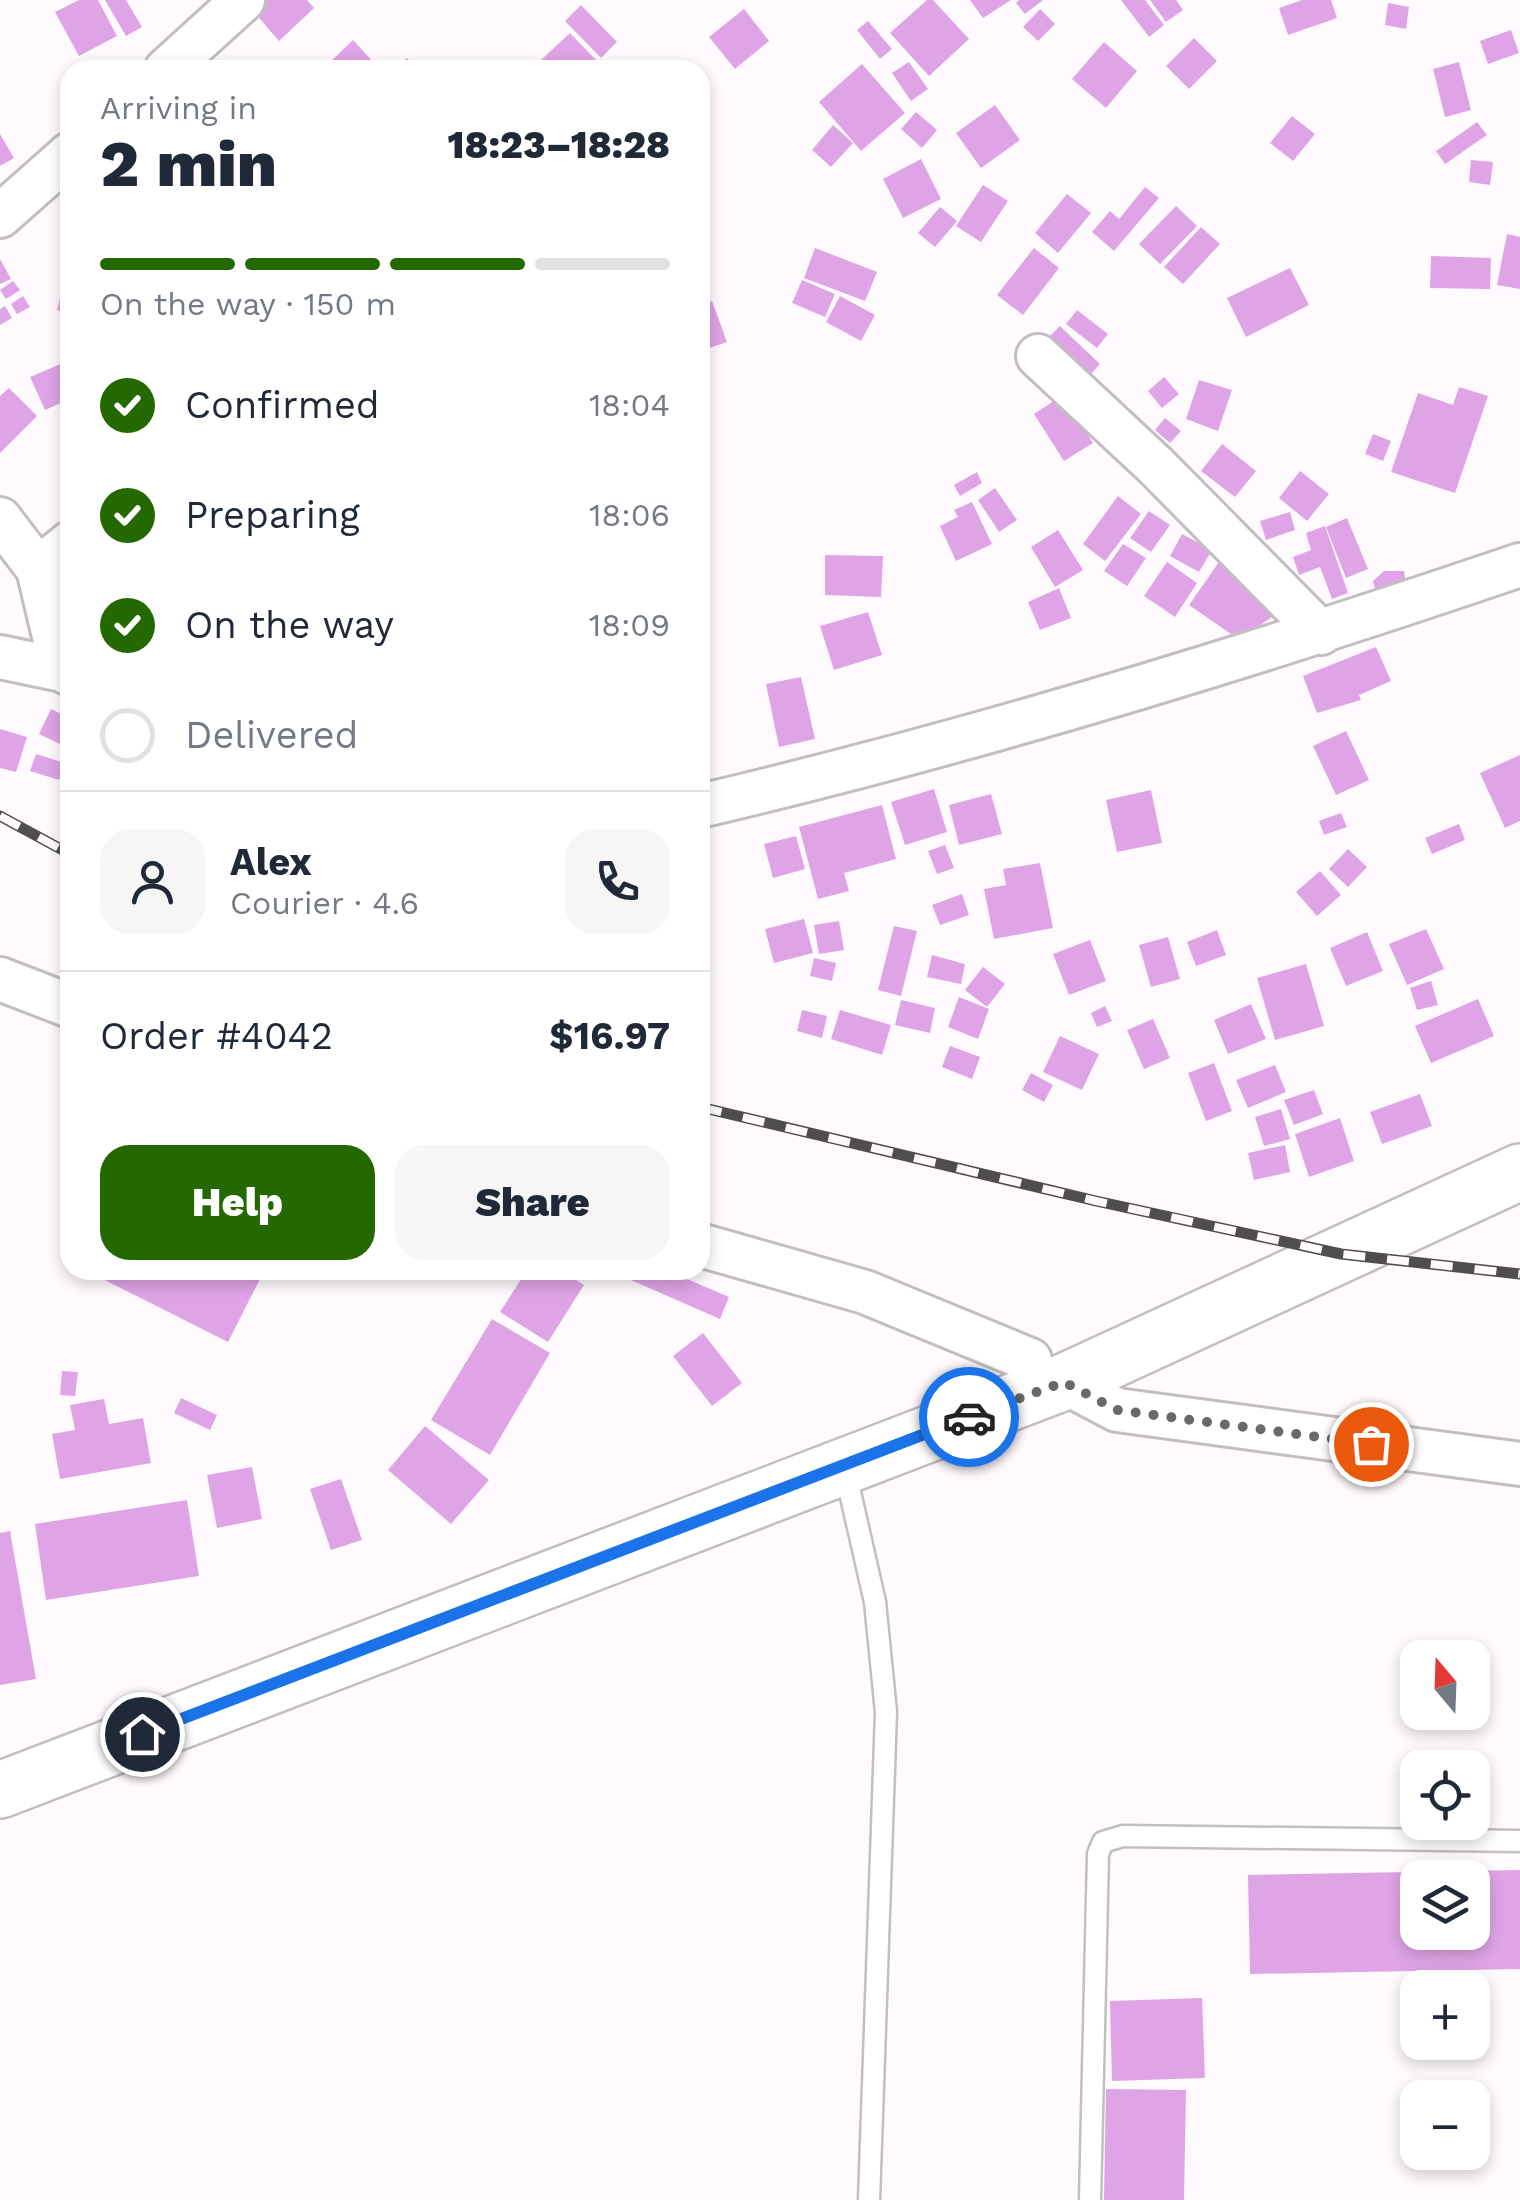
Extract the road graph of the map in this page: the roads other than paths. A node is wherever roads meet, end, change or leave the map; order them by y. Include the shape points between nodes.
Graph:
1 (243, 0) edge
2 (177, 60) edge
3 (60, 163) edge
4 (0, 216) edge
5 (1038, 356) dead end
6 (0, 519) edge
7 (54, 556) edge
8 (1520, 565) edge
9 (60, 614) edge
10 (1321, 633) junction
11 (0, 658) edge
12 (60, 671) edge
13 (710, 804) edge
14 (0, 978) edge
15 (60, 1002) edge
16 (1520, 1132) edge
17 (1520, 1172) edge
18 (710, 1247) edge
19 (1047, 1371) junction
20 (1520, 1464) edge
21 (843, 1465) junction
22 (0, 1790) edge
23 (1520, 1841) edge
24 (869, 2200) edge
25 (1090, 2200) edge

1 - 2 street
3 - 4 street
5 - 10 street
6 - 7 street
7 - 9 street
8 - 10 street
10 - 13 street via 854,770
11 - 12 street
14 - 15 street
16 - 19 street
17 - 19 street
18 - 19 street via 865,1292
19 - 20 street via 1117,1410
19 - 21 street
21 - 22 street
21 - 24 lane via 874,1602 886,1712
23 - 25 lane via 1123,1836 1103,1842

